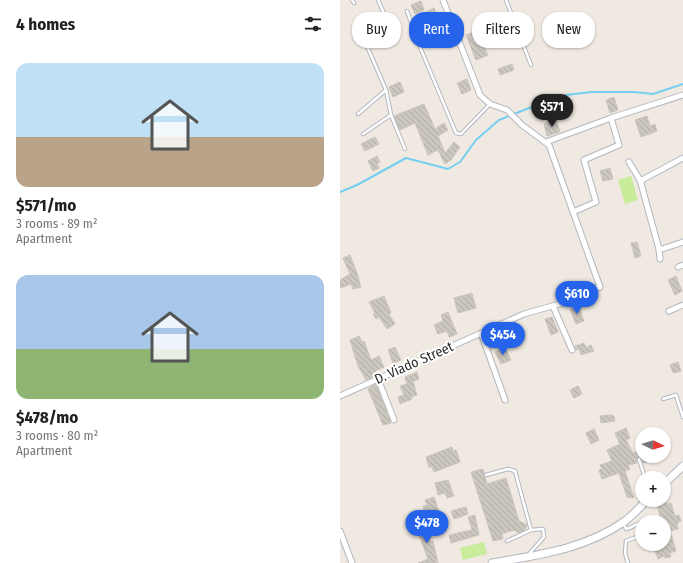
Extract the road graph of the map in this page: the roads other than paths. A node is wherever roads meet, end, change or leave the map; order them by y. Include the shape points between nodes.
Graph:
1 (378, 0) edge
2 (443, 0) edge
3 (506, 0) edge
4 (407, 11) dead end
5 (531, 65) dead end
6 (386, 90) junction
7 (683, 95) edge
8 (490, 104) junction
9 (358, 114) dead end
10 (391, 116) junction
11 (611, 118) junction
12 (364, 134) dead end
13 (546, 142) junction
14 (405, 149) dead end
15 (683, 159) edge
16 (629, 162) dead end
17 (640, 181) junction
18 (573, 212) junction
19 (683, 242) edge
20 (659, 250) junction
21 (660, 259) dead end
22 (683, 305) edge
23 (553, 306) junction
24 (669, 311) dead end
25 (481, 333) junction
26 (572, 350) dead end
27 (378, 379) junction
28 (340, 396) edge
29 (663, 399) dead end
30 (505, 400) dead end
31 (683, 418) edge
32 (394, 420) dead end
33 (683, 466) edge
34 (486, 475) dead end
35 (671, 477) edge
36 (640, 507) edge
37 (623, 523) junction
38 (635, 526) edge
39 (531, 530) junction
40 (340, 531) edge
41 (635, 538) edge
42 (507, 541) dead end
43 (524, 559) edge
44 (352, 563) edge
45 (492, 563) edge
46 (628, 563) edge

1 - 6 lane via 387,20 364,39
2 - 8 street via 480,95
3 - 5 lane
4 - 8 lane via 456,132 461,134
6 - 9 lane
6 - 10 lane
7 - 11 street
8 - 13 street via 507,110 522,125
10 - 12 lane
10 - 14 lane
11 - 13 street
11 - 18 street via 619,145 584,160 596,202
13 - 18 street via 551,149
15 - 17 street
16 - 17 street
17 - 20 street
18 - 23 street, D. Viado Street via 600,287
19 - 20 street
20 - 21 street
22 - 24 street
23 - 25 street, D. Viado Street via 524,314
23 - 26 street
25 - 27 street, D. Viado Street
25 - 30 street
27 - 28 street, D. Viado Street
27 - 32 street
29 - 31 lane via 676,395
33 - 35 main road
34 - 39 lane via 508,469 515,472
36 - 37 main road
37 - 38 lane via 626,529
37 - 43 main road via 581,544
39 - 42 lane
39 - 43 lane via 543,529 544,537
40 - 44 street
41 - 46 lane via 626,541 625,553
43 - 45 main road

